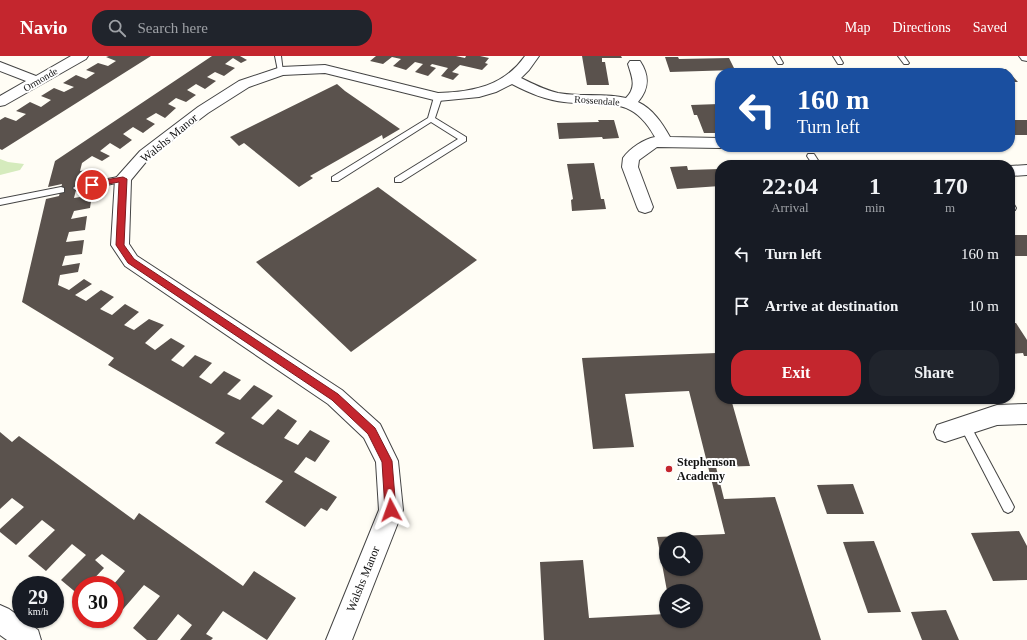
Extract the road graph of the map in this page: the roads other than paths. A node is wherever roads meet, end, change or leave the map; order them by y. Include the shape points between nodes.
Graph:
1 (81, 56) edge
2 (532, 56) edge
3 (776, 56) edge
4 (836, 56) edge
5 (901, 56) edge
6 (840, 63) dead end
7 (906, 63) dead end
8 (280, 64) edge
9 (636, 64) dead end
10 (780, 64) dead end
11 (0, 66) edge
12 (513, 79) junction
13 (37, 81) junction
14 (438, 97) junction
15 (0, 102) edge
16 (629, 103) junction
17 (431, 119) junction
18 (665, 142) junction
19 (715, 143) edge
20 (811, 156) dead end
21 (814, 160) edge
22 (1027, 170) edge
23 (1015, 171) edge
24 (123, 179) junction
25 (335, 179) dead end
26 (398, 180) dead end
27 (77, 188) dead end
28 (61, 190) dead end
29 (0, 202) edge
30 (645, 207) dead end
31 (1027, 414) edge
32 (955, 429) joint
33 (1008, 507) dead end
34 (2, 624) edge
35 (28, 640) edge
36 (339, 640) edge

1 - 13 street, Ormonde
2 - 12 street, Walshs Manor via 526,67
3 - 10 lane
4 - 6 lane
5 - 7 lane
8 - 14 street, Walshs Manor via 301,69 325,69
8 - 24 street, Walshs Manor via 203,110 145,154
9 - 16 street via 641,87
11 - 13 street
12 - 14 street, Walshs Manor via 476,94
12 - 16 street, Rossendale via 542,93 564,98 614,99
13 - 15 street, Ormonde
14 - 17 lane
16 - 18 street, Rossendale via 648,115 660,130
17 - 25 lane
17 - 26 lane via 463,139
18 - 19 street
18 - 30 street via 654,142 631,158 630,167
20 - 21 lane
22 - 23 street
24 - 27 lane
24 - 36 street, Walshs Manor via 120,245 131,261 335,397 372,431 387,461 391,510
28 - 29 lane
31 - 32 street via 997,415
32 - 33 lane
34 - 35 street

